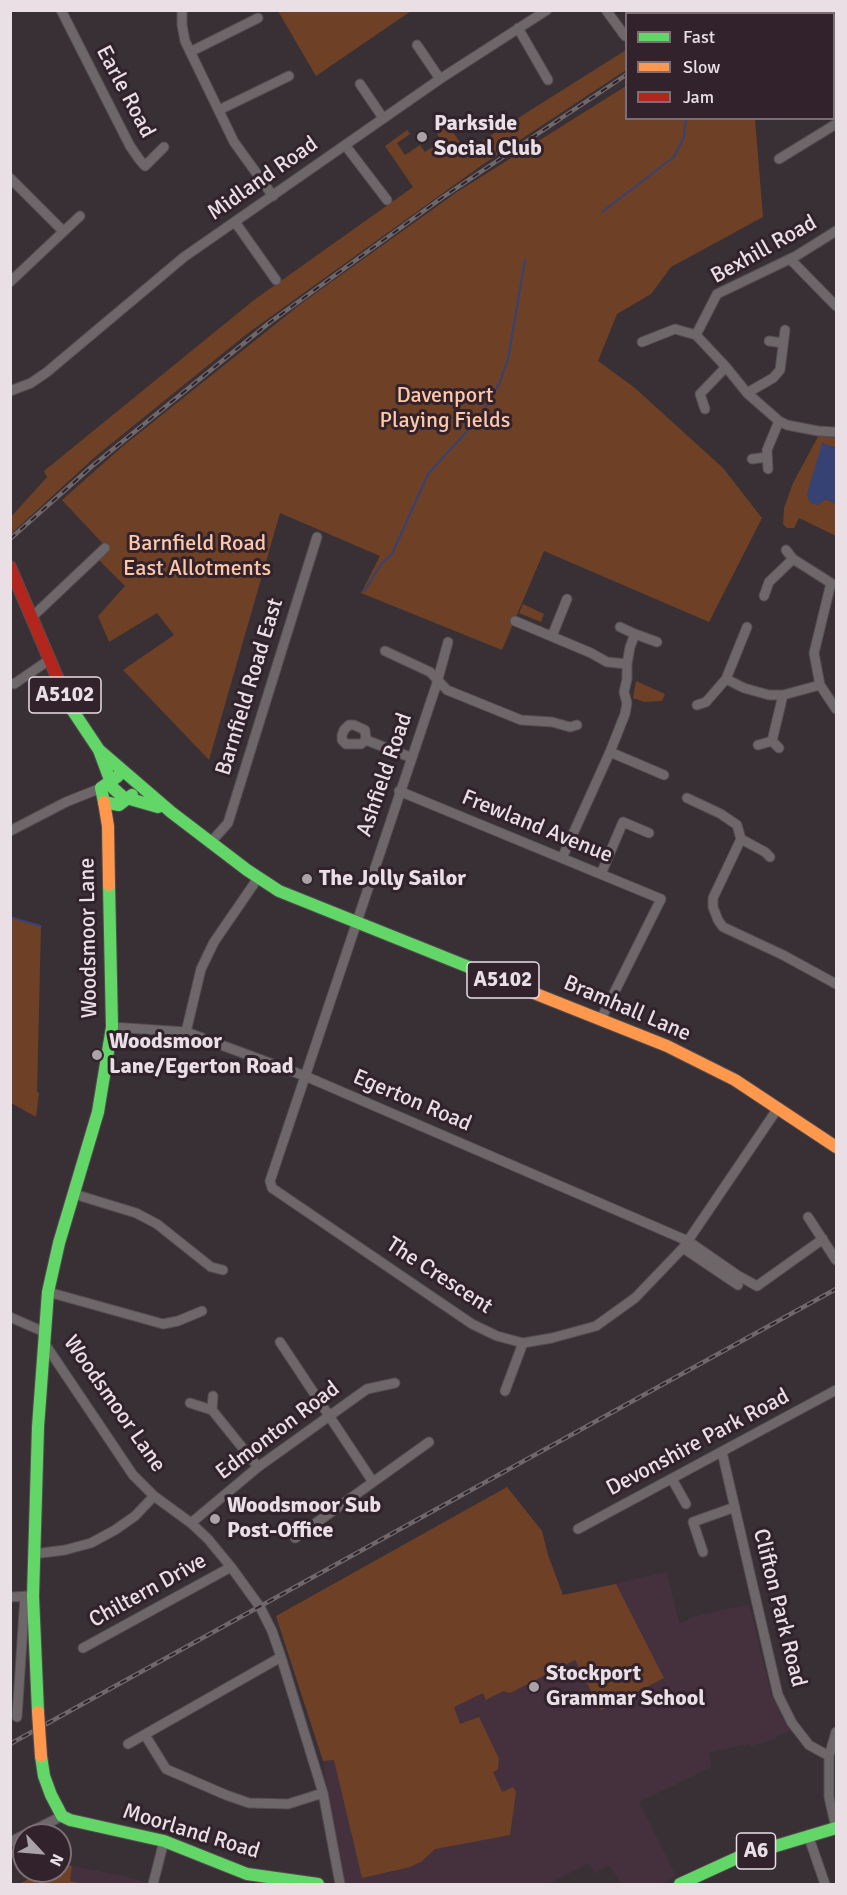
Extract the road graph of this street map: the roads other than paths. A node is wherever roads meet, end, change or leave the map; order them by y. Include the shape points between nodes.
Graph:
1 (60, 10) edge
2 (182, 10) edge
3 (547, 10) edge
4 (606, 10) edge
5 (258, 18) dead end
6 (518, 28) junction
7 (625, 36) edge
8 (417, 45) dead end
9 (190, 52) junction
10 (289, 76) dead end
11 (440, 80) junction
12 (548, 80) dead end
13 (360, 84) dead end
14 (219, 110) junction
15 (383, 118) junction
16 (837, 124) edge
17 (345, 145) junction
18 (164, 147) dead end
19 (779, 159) dead end
20 (10, 178) edge
21 (273, 196) junction
22 (387, 200) dead end
23 (80, 216) dead end
24 (235, 222) junction
25 (63, 231) junction
26 (837, 231) edge
27 (790, 259) junction
28 (276, 280) dead end
29 (10, 282) edge
30 (837, 306) edge
31 (785, 330) dead end
32 (696, 336) junction
33 (769, 341) dead end
34 (642, 342) dead end
35 (783, 343) junction
36 (726, 367) junction
37 (10, 391) edge
38 (747, 393) junction
39 (705, 409) dead end
40 (779, 421) junction
41 (837, 432) edge
42 (768, 457) junction
43 (752, 459) dead end
44 (768, 469) dead end
45 (317, 537) dead end
46 (105, 548) dead end
47 (786, 550) dead end
48 (793, 559) junction
49 (10, 567) edge
50 (834, 583) edge
51 (764, 596) dead end
52 (567, 599) dead end
53 (32, 617) junction
54 (515, 621) dead end
55 (620, 627) dead end
56 (732, 631) dead end
57 (635, 634) junction
58 (552, 636) junction
59 (448, 642) dead end
60 (657, 642) dead end
61 (386, 651) dead end
62 (49, 660) junction
63 (627, 664) junction
64 (438, 678) junction
65 (726, 679) junction
66 (10, 683) edge
67 (820, 685) junction
68 (783, 695) junction
69 (705, 706) dead end
70 (837, 708) edge
71 (577, 725) dead end
72 (366, 740) dead end
73 (772, 741) junction
74 (758, 745) dead end
75 (779, 748) dead end
76 (99, 750) junction
77 (610, 752) junction
78 (410, 757) junction
79 (124, 772) junction
80 (664, 775) dead end
81 (134, 781) junction
82 (106, 785) junction
83 (399, 791) junction
84 (687, 798) dead end
85 (104, 802) junction
86 (125, 802) junction
87 (171, 812) junction
88 (108, 826) junction
89 (10, 831) edge
90 (649, 833) dead end
91 (741, 839) junction
92 (211, 842) junction
93 (770, 857) dead end
94 (562, 858) junction
95 (601, 874) junction
96 (258, 878) junction
97 (357, 920) junction
98 (837, 984) edge
99 (601, 1019) junction
100 (112, 1027) junction
101 (186, 1032) junction
102 (305, 1076) junction
103 (778, 1108) junction
104 (837, 1147) edge
105 (74, 1194) junction
106 (808, 1217) dead end
107 (823, 1239) junction
108 (686, 1244) junction
109 (837, 1260) edge
110 (223, 1270) dead end
111 (738, 1285) dead end
112 (48, 1292) junction
113 (202, 1311) dead end
114 (10, 1317) edge
115 (45, 1338) junction
116 (280, 1342) dead end
117 (523, 1343) junction
118 (395, 1383) dead end
119 (837, 1390) edge
120 (505, 1391) dead end
121 (213, 1396) dead end
122 (190, 1403) dead end
123 (212, 1410) junction
124 (331, 1416) junction
125 (429, 1442) dead end
126 (722, 1452) junction
127 (258, 1467) junction
128 (672, 1479) junction
129 (374, 1482) junction
130 (154, 1496) junction
131 (735, 1507) junction
132 (689, 1513) junction
133 (191, 1523) junction
134 (578, 1529) dead end
135 (295, 1538) dead end
136 (703, 1552) dead end
137 (34, 1554) junction
138 (231, 1567) junction
139 (29, 1596) junction
140 (10, 1597) edge
141 (83, 1648) dead end
142 (281, 1657) junction
143 (17, 1717) dead end
144 (837, 1732) edge
145 (145, 1735) junction
146 (128, 1744) dead end
147 (829, 1756) junction
148 (323, 1793) junction
149 (62, 1816) junction
150 (48, 1823) edge
151 (836, 1828) edge
152 (808, 1835) junction
153 (164, 1841) junction
154 (153, 1884) edge
155 (318, 1884) edge
156 (340, 1884) edge
157 (680, 1884) edge
158 (825, 1884) edge

1 - 18 street, Earle Road via 139,159 145,166
2 - 9 street via 183,35
3 - 6 street, Midland Road
4 - 7 street
5 - 9 street
6 - 11 street, Midland Road
6 - 12 street
8 - 11 street
9 - 14 street
10 - 14 street
11 - 15 street, Midland Road
13 - 15 street
14 - 21 street via 234,142
15 - 17 street, Midland Road
16 - 19 street
17 - 21 street, Midland Road
17 - 22 street
20 - 25 street
21 - 24 street, Midland Road
23 - 25 street
24 - 28 street
24 - 37 street, Midland Road via 184,257 47,372
25 - 29 street
26 - 27 street, Bexhill Road
27 - 30 street
27 - 32 street, Bexhill Road via 717,294
31 - 35 street
32 - 34 street via 675,329
32 - 36 street
33 - 35 street
35 - 38 street via 780,370
36 - 38 street
36 - 39 street via 700,394
38 - 40 street
40 - 41 street
40 - 42 street via 767,450
42 - 43 street
42 - 44 street
45 - 92 street, Barnfield Road East via 228,823
46 - 53 street
47 - 48 street
48 - 50 street
48 - 51 street via 768,582
49 - 53 main road, Bramhall Lane / A5102
50 - 67 street via 814,653
52 - 58 street
53 - 62 main road, Bramhall Lane / A5102
54 - 58 street
55 - 57 street
56 - 65 street via 745,632
57 - 60 street
57 - 63 street
58 - 63 street via 607,662
59 - 64 street, Ashfield Road
61 - 64 street
62 - 66 street
62 - 76 main road, Bramhall Lane / A5102 via 70,708
63 - 77 street via 627,704
64 - 71 street via 447,690 521,720
64 - 78 street, Ashfield Road
65 - 68 street via 744,688
65 - 69 street
67 - 68 street
67 - 70 street
68 - 73 street
72 - 78 street
73 - 74 street
73 - 75 street
76 - 79 main road, Bramhall Lane / A5102
76 - 82 main road, Bramhall Lane / A5102
77 - 80 street
77 - 94 street
78 - 83 street, Ashfield Road
79 - 81 main road, Bramhall Lane / A5102
79 - 82 main road
81 - 86 main road via 135,788
81 - 87 main road, Bramhall Lane / A5102
82 - 85 main road, Bramhall Lane / A5102
82 - 86 main road, Bramhall Lane / A5102
82 - 89 street
83 - 94 street, Frewland Avenue
83 - 97 street, Ashfield Road
84 - 91 street via 737,825
85 - 86 main road, Bramhall Lane / A5102 via 112,806
85 - 88 main road, Woodsmoor Lane
86 - 87 main road, Bramhall Lane / A5102
86 - 88 main road
87 - 92 main road, Bramhall Lane / A5102
88 - 100 main road, Woodsmoor Lane
90 - 95 street via 622,822
91 - 93 street
91 - 98 street via 713,898 718,920 723,927
92 - 96 main road, Bramhall Lane / A5102
94 - 95 street, Frewland Avenue
95 - 99 street, Frewland Avenue via 661,899
96 - 97 main road, Bramhall Lane / A5102 via 279,891
96 - 101 street via 214,942 201,969
97 - 99 main road, Bramhall Lane / A5102
97 - 102 street, The Crescent
99 - 103 main road, Bramhall Lane / A5102 via 735,1080
100 - 101 street, Egerton Road
100 - 105 main road, Woodsmoor Lane via 100,1103
101 - 102 street, Egerton Road
102 - 108 street, Egerton Road
102 - 117 street, The Crescent via 270,1181 272,1188 471,1323
103 - 104 main road, Bramhall Lane / A5102
103 - 108 street, The Crescent
105 - 110 street via 157,1224 211,1267
105 - 112 main road, Woodsmoor Lane
106 - 107 street
107 - 108 street via 757,1286
107 - 109 street
108 - 111 street
108 - 117 street, The Crescent via 635,1298 596,1326
112 - 113 street via 163,1324
112 - 115 main road, Woodsmoor Lane
114 - 115 street
115 - 130 street, Woodsmoor Lane via 133,1475
115 - 137 main road
116 - 124 street
117 - 120 street
118 - 124 street, Edmonton Road via 367,1389
119 - 126 street, Devonshire Park Road
121 - 123 street
122 - 123 street
123 - 127 street
124 - 127 street, Edmonton Road
124 - 129 street
125 - 129 street
126 - 128 street, Devonshire Park Road
126 - 131 street, Clifton Park Road
127 - 133 street, Edmonton Road
128 - 132 street
128 - 134 street, Devonshire Park Road
129 - 135 street
130 - 133 street, Woodsmoor Lane
130 - 137 street via 135,1516 91,1543
131 - 132 street
131 - 147 street, Clifton Park Road via 778,1695 792,1723 809,1744
132 - 136 street
133 - 138 street, Woodsmoor Lane
137 - 139 main road
138 - 141 street, Chiltern Drive
138 - 142 street, Woodsmoor Lane via 260,1607
139 - 140 street
139 - 143 street
139 - 149 main road, bridge via 44,1776
142 - 145 street
142 - 148 street, Woodsmoor Lane
144 - 147 street
145 - 146 street
145 - 148 street via 166,1769 249,1803 288,1804
147 - 151 street via 829,1797
148 - 156 street, Woodsmoor Lane
149 - 150 street
149 - 153 main road, Moorland Road
151 - 152 main road, A6
152 - 157 main road, A6 via 739,1857
152 - 158 street
153 - 154 street
153 - 155 main road, Moorland Road via 247,1874

